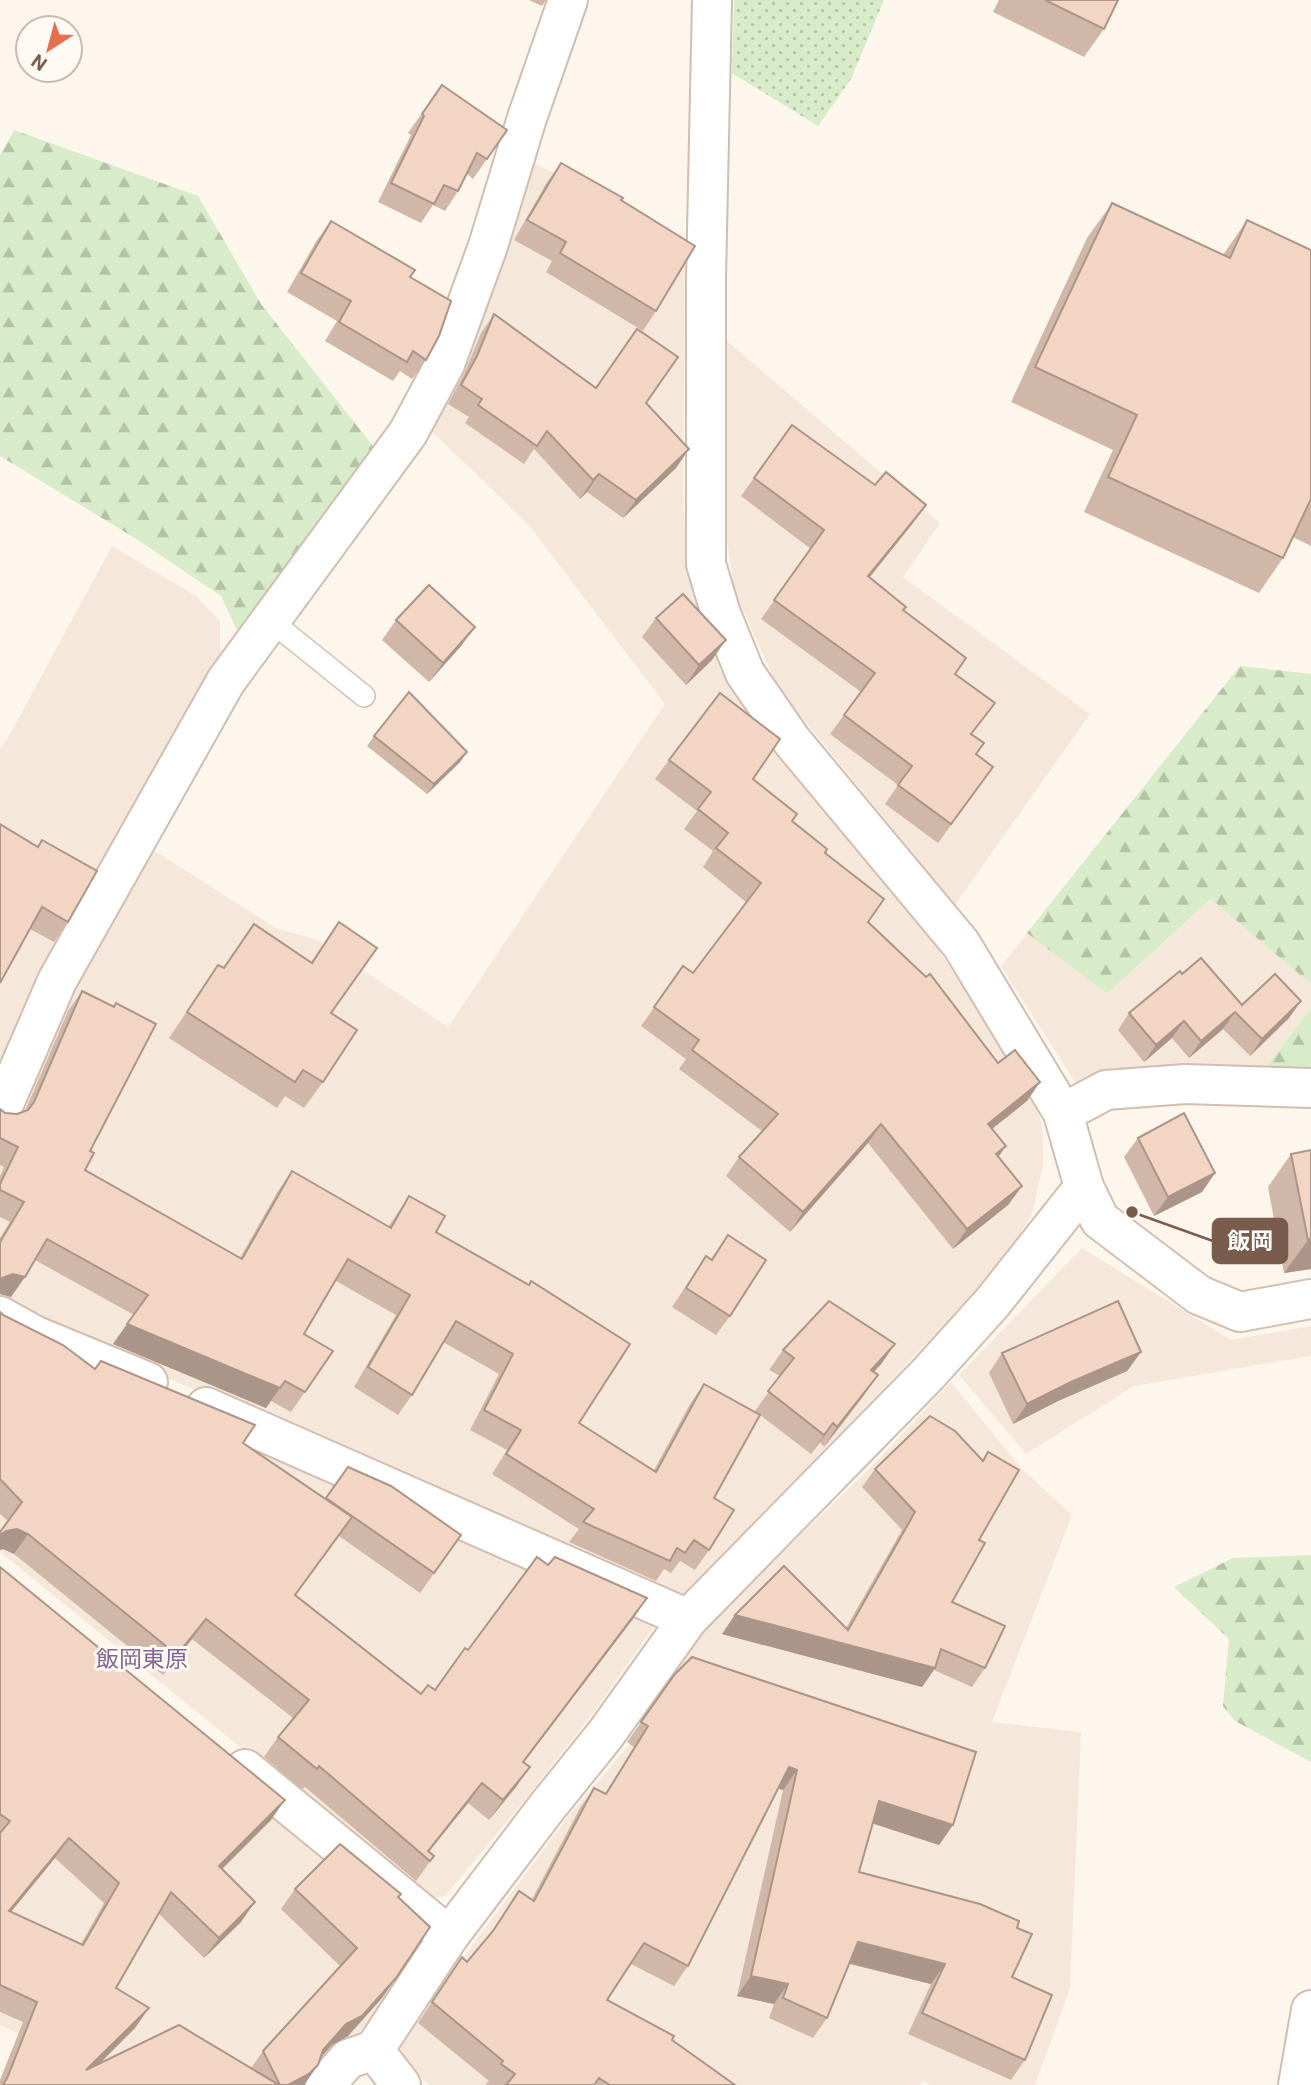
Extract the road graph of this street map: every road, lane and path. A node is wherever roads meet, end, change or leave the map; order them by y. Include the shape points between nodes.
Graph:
1 (568, 0) edge
2 (712, 0) edge
3 (271, 621) junction
4 (364, 696) dead end
5 (1311, 1088) edge
6 (0, 1113) edge
7 (1063, 1113) junction
8 (1084, 1187) junction
9 (1311, 1300) edge
10 (0, 1316) edge
11 (688, 1619) junction
12 (214, 1744) edge
13 (449, 1936) junction
14 (1311, 2010) edge
15 (374, 2050) junction
16 (325, 2085) edge
17 (401, 2085) edge
18 (1298, 2085) edge

1 - 3 street via 445,364 408,433
2 - 7 street via 706,564 721,614 745,673 776,719 961,944
3 - 4 lane
3 - 6 street via 226,681 63,970
5 - 7 street via 1185,1084 1107,1090
7 - 8 street
8 - 9 street via 1100,1220 1199,1295 1240,1312
8 - 11 street via 992,1303 928,1374
10 - 11 street via 36,1336 264,1431
11 - 13 street via 605,1735
12 - 13 street
13 - 15 street
14 - 18 street
15 - 16 street via 348,2059
15 - 17 street

